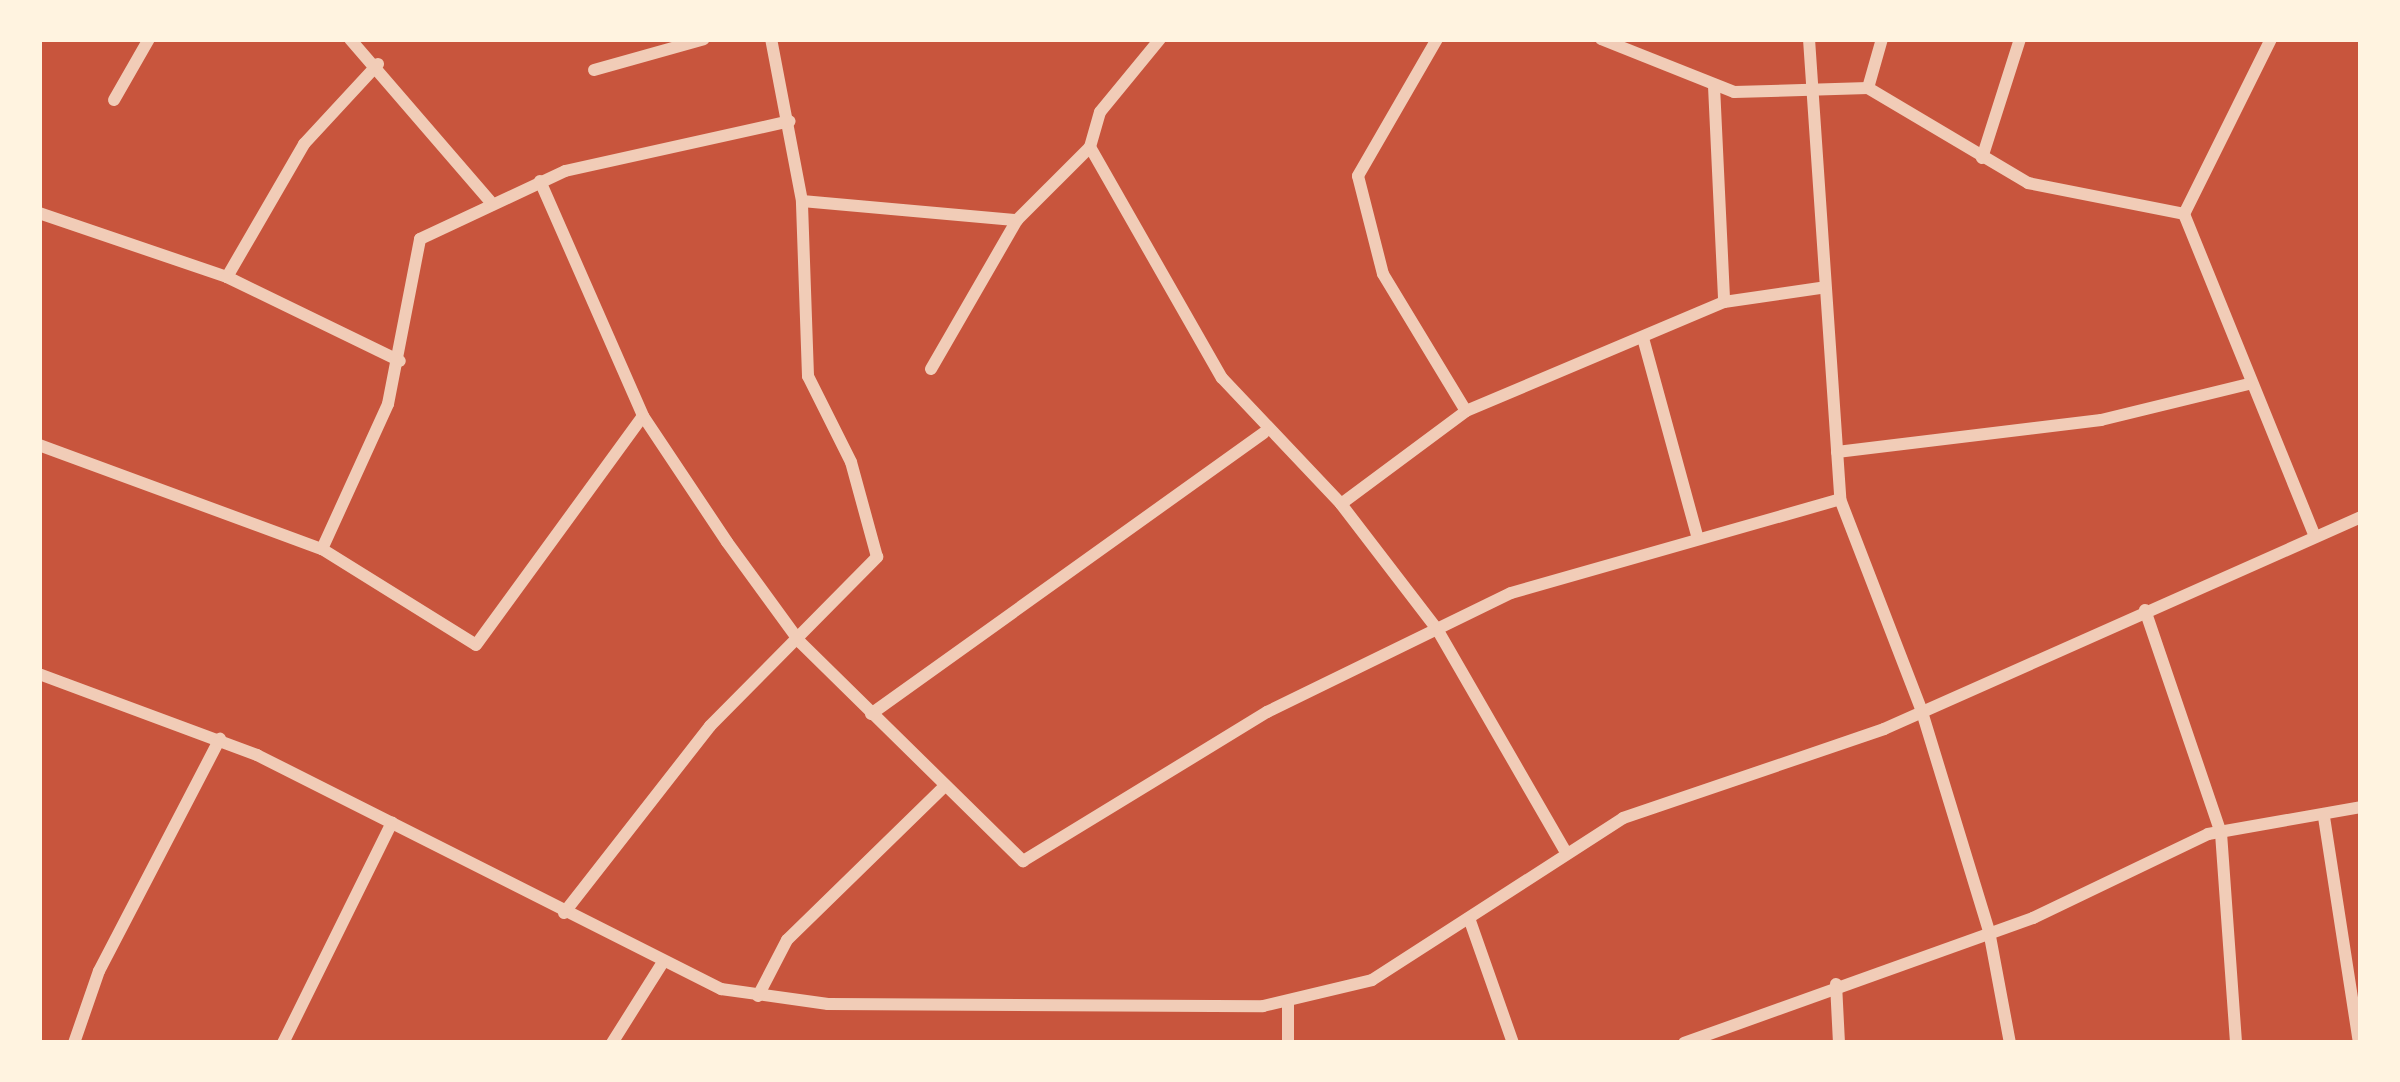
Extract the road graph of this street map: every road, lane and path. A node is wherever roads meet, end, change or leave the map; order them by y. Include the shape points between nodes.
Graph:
1 (148, 39) edge
2 (350, 39) edge
3 (704, 39) edge
4 (771, 39) edge
5 (1437, 39) edge
6 (1600, 39) edge
7 (1809, 39) edge
8 (1882, 39) edge
9 (2020, 39) edge
10 (2271, 39) edge
11 (1153, 42) edge
12 (378, 64) junction
13 (594, 70) dead end
14 (1714, 86) junction
15 (1868, 88) junction
16 (1816, 96) junction
17 (114, 100) dead end
18 (790, 121) junction
19 (1090, 147) junction
20 (1982, 158) junction
21 (540, 181) junction
22 (490, 201) junction
23 (802, 201) junction
24 (39, 213) edge
25 (2184, 214) junction
26 (1017, 220) junction
27 (227, 277) junction
28 (1820, 288) junction
29 (1724, 302) junction
30 (1643, 338) junction
31 (400, 361) junction
32 (931, 369) dead end
33 (2249, 384) junction
34 (1466, 412) junction
35 (643, 416) junction
36 (1264, 433) junction
37 (39, 445) edge
38 (1837, 452) junction
39 (1840, 499) junction
40 (1341, 504) junction
41 (2361, 517) edge
42 (1697, 536) junction
43 (2315, 536) junction
44 (322, 549) junction
45 (2145, 610) junction
46 (1436, 629) junction
47 (800, 642) junction
48 (39, 674) edge
49 (1922, 712) junction
50 (871, 714) junction
51 (220, 739) junction
52 (943, 788) junction
53 (2361, 807) edge
54 (2324, 817) junction
55 (392, 822) junction
56 (2221, 833) junction
57 (1564, 849) junction
58 (564, 913) junction
59 (1469, 918) junction
60 (1989, 931) junction
61 (663, 962) junction
62 (1836, 985) junction
63 (758, 996) junction
64 (1288, 1002) junction
65 (74, 1043) edge
66 (283, 1043) edge
67 (612, 1043) edge
68 (1288, 1043) edge
69 (1513, 1043) edge
70 (1684, 1043) edge
71 (1839, 1043) edge
72 (2010, 1043) edge
73 (2236, 1043) edge
74 (2359, 1043) edge

1 - 17 street
2 - 12 street
3 - 13 street
4 - 18 street
5 - 34 street via 1358,176 1383,274
6 - 14 street
7 - 16 street
8 - 15 street
9 - 20 street
10 - 25 street
11 - 19 street via 1100,112
12 - 22 street
12 - 27 street via 304,144
14 - 16 street
14 - 29 street
15 - 16 street
15 - 20 street
16 - 28 street
18 - 21 street
18 - 23 street
19 - 26 street
19 - 36 street
20 - 25 street via 2062,196
21 - 22 street
21 - 35 street
22 - 31 street via 411,252
23 - 26 street
23 - 47 street via 808,376 879,545 867,575
24 - 27 street
25 - 33 street
26 - 32 street
27 - 31 street
28 - 29 street
28 - 38 street
29 - 30 street
30 - 34 street
30 - 42 street
31 - 44 street
33 - 38 street via 2101,420
33 - 43 street
34 - 40 street
35 - 44 street via 476,645
35 - 47 street
36 - 40 street
36 - 50 street
37 - 44 street
38 - 39 street
39 - 42 street
39 - 49 street
40 - 46 street
41 - 43 street
42 - 46 street via 1511,593
43 - 45 street
45 - 49 street
45 - 56 street
46 - 52 street via 1267,712 1034,860 1010,853
46 - 57 street
47 - 50 street
47 - 58 street via 710,726
48 - 51 street
49 - 57 street via 1721,776
49 - 60 street
50 - 52 street
51 - 55 street
51 - 65 street via 109,951
52 - 63 street via 787,940
53 - 54 street
54 - 56 street
54 - 74 street
55 - 58 street
55 - 66 street
56 - 60 street
56 - 73 street
57 - 59 street
58 - 61 street
59 - 64 street via 1372,980
59 - 69 street
60 - 62 street
60 - 72 street
61 - 63 street
61 - 67 street
62 - 70 street
62 - 71 street
63 - 64 street
64 - 68 street

